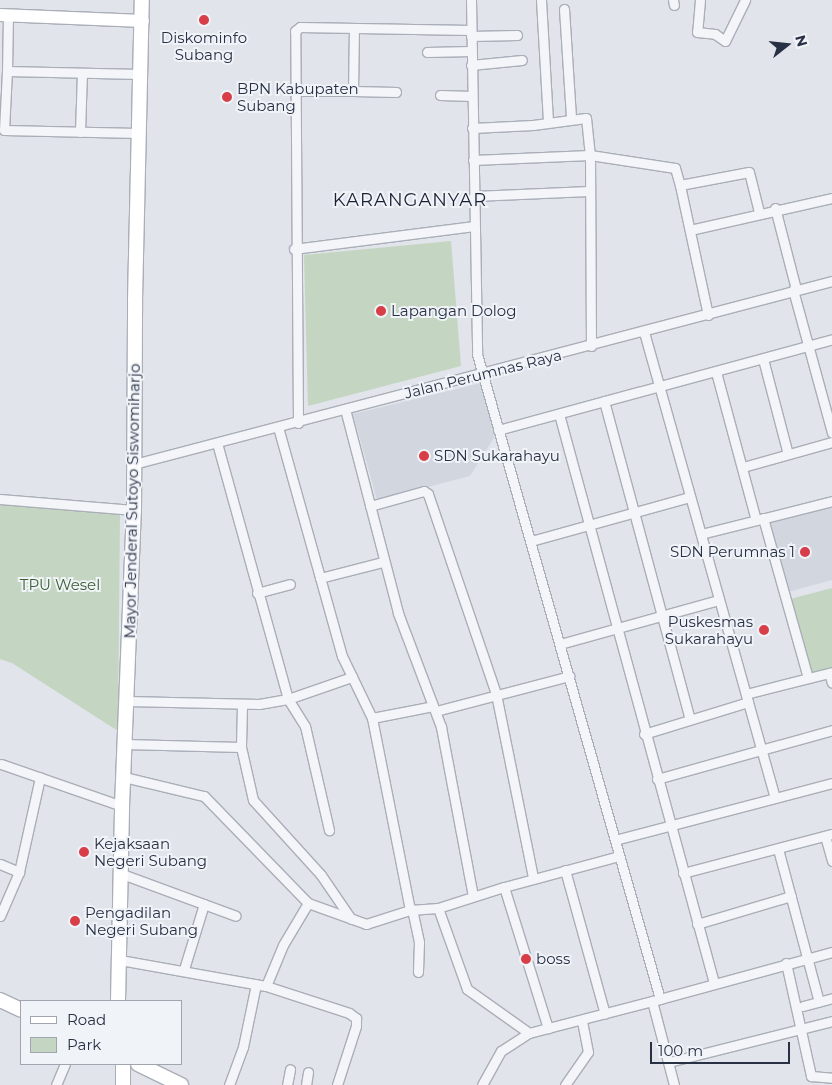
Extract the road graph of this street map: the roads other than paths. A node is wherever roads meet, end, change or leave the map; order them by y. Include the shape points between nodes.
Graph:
1 (142, 0) edge
2 (471, 0) edge
3 (541, 0) edge
4 (700, 0) edge
5 (745, 0) edge
6 (564, 9) dead end
7 (4, 15) edge
8 (143, 21) junction
9 (354, 28) junction
10 (471, 33) junction
11 (517, 35) dead end
12 (4, 48) edge
13 (471, 51) junction
14 (427, 52) dead end
15 (522, 60) dead end
16 (471, 65) junction
17 (7, 71) junction
18 (82, 73) junction
19 (140, 74) junction
20 (293, 91) junction
21 (353, 91) junction
22 (396, 92) dead end
23 (440, 95) dead end
24 (472, 96) junction
25 (2, 106) edge
26 (571, 118) junction
27 (548, 122) junction
28 (472, 128) junction
29 (80, 132) junction
30 (138, 133) junction
31 (590, 155) junction
32 (472, 160) junction
33 (680, 185) junction
34 (590, 191) junction
35 (474, 196) junction
36 (832, 198) edge
37 (775, 208) junction
38 (759, 212) junction
39 (474, 226) junction
40 (690, 230) junction
41 (294, 249) junction
42 (832, 281) edge
43 (795, 290) junction
44 (708, 315) junction
45 (644, 332) junction
46 (832, 339) edge
47 (591, 346) junction
48 (808, 346) junction
49 (763, 359) junction
50 (716, 372) junction
51 (482, 375) junction
52 (659, 386) junction
53 (604, 401) junction
54 (345, 409) junction
55 (559, 414) junction
56 (298, 423) junction
57 (278, 426) junction
58 (498, 430) junction
59 (832, 433) edge
60 (832, 442) edge
61 (217, 443) junction
62 (788, 454) junction
63 (134, 464) junction
64 (743, 467) junction
65 (690, 497) junction
66 (0, 499) edge
67 (832, 501) edge
68 (370, 506) junction
69 (134, 510) junction
70 (634, 512) junction
71 (759, 519) junction
72 (589, 525) junction
73 (701, 534) junction
74 (531, 541) junction
75 (383, 562) junction
76 (320, 578) junction
77 (290, 584) dead end
78 (257, 592) junction
79 (719, 600) junction
80 (662, 616) junction
81 (617, 629) junction
82 (560, 644) junction
83 (831, 672) edge
84 (569, 676) junction
85 (352, 678) junction
86 (808, 678) junction
87 (832, 683) edge
88 (496, 694) junction
89 (288, 698) junction
90 (747, 698) junction
91 (128, 701) junction
92 (246, 705) junction
93 (435, 708) junction
94 (372, 718) junction
95 (690, 719) junction
96 (832, 730) edge
97 (644, 734) junction
98 (125, 744) junction
99 (241, 747) junction
100 (762, 750) junction
101 (1, 764) dead end
102 (40, 777) junction
103 (124, 777) junction
104 (657, 779) junction
105 (832, 783) edge
106 (775, 798) junction
107 (122, 806) junction
108 (670, 825) junction
109 (329, 830) dead end
110 (829, 835) edge
111 (615, 840) junction
112 (778, 850) junction
113 (619, 856) junction
114 (832, 861) edge
115 (0, 864) edge
116 (565, 870) junction
117 (20, 872) junction
118 (683, 873) junction
119 (122, 874) junction
120 (533, 878) junction
121 (504, 887) junction
122 (474, 896) junction
123 (792, 896) junction
124 (308, 902) junction
125 (204, 904) junction
126 (438, 908) junction
127 (412, 910) junction
128 (0, 916) edge
129 (236, 916) dead end
130 (351, 919) junction
131 (697, 924) junction
132 (832, 952) edge
133 (807, 958) junction
134 (120, 960) junction
135 (786, 963) junction
136 (184, 969) junction
137 (418, 972) dead end
138 (714, 983) junction
139 (256, 984) junction
140 (266, 986) junction
141 (832, 998) edge
142 (0, 1000) edge
143 (118, 1000) edge
144 (656, 1000) junction
145 (819, 1002) junction
146 (803, 1006) dead end
147 (20, 1010) edge
148 (606, 1014) junction
149 (582, 1020) junction
150 (832, 1021) edge
151 (548, 1028) junction
152 (800, 1030) junction
153 (529, 1033) junction
154 (668, 1062) junction
155 (65, 1065) edge
156 (123, 1065) edge
157 (140, 1065) edge
158 (290, 1069) dead end
159 (308, 1072) dead end
160 (832, 1078) edge
161 (56, 1085) edge
162 (123, 1085) edge
163 (181, 1085) edge
164 (229, 1085) edge
165 (287, 1085) edge
166 (306, 1085) edge
167 (337, 1085) edge
168 (482, 1085) edge
169 (565, 1085) edge
170 (674, 1085) edge

1 - 8 main road, Mayor Jenderal Sutoyo Siswomiharjo
2 - 10 street
3 - 27 street
4 - 5 street via 697,32 715,34 725,41
6 - 26 street
7 - 8 main road
7 - 12 street
8 - 19 main road, Mayor Jenderal Sutoyo Siswomiharjo
9 - 10 street
9 - 20 street via 296,29
9 - 21 street
10 - 11 street
10 - 13 street
12 - 17 street
13 - 14 street
13 - 16 street
15 - 16 street
16 - 24 street
17 - 18 street
17 - 25 street
18 - 19 street
18 - 29 street
19 - 30 main road, Mayor Jenderal Sutoyo Siswomiharjo
20 - 21 street
20 - 41 street
21 - 22 street
23 - 24 street
24 - 28 street
25 - 29 street via 4,130
26 - 27 street
26 - 31 street via 586,118
27 - 28 street
28 - 32 street
29 - 30 street
30 - 63 main road, Mayor Jenderal Sutoyo Siswomiharjo
31 - 32 street
31 - 33 street via 675,168
31 - 34 street
32 - 35 street
33 - 38 street via 749,172
33 - 40 street
34 - 35 street
34 - 47 street
35 - 39 street
36 - 37 street
37 - 38 street
37 - 43 street
38 - 40 street
39 - 41 street
39 - 51 street via 477,354
40 - 44 street
41 - 56 street
42 - 43 street, Jalan Perumnas Raya
43 - 44 street, Jalan Perumnas Raya
43 - 48 street
44 - 45 street, Jalan Perumnas Raya
45 - 47 street, Jalan Perumnas Raya
45 - 52 street
46 - 48 street
47 - 51 street, Jalan Perumnas Raya
48 - 49 street
48 - 59 street
49 - 50 street
49 - 62 street
50 - 52 street
50 - 64 street
51 - 54 street, Jalan Perumnas Raya
51 - 58 street
52 - 53 street
52 - 65 street
53 - 55 street
53 - 70 street
54 - 56 street, Jalan Perumnas Raya
54 - 68 street
55 - 58 street
55 - 72 street
56 - 57 street, Jalan Perumnas Raya
57 - 61 street, Jalan Perumnas Raya
57 - 76 street
58 - 74 street
60 - 62 street
61 - 63 street, Jalan Perumnas Raya
61 - 78 street
62 - 64 street
63 - 69 main road, Mayor Jenderal Sutoyo Siswomiharjo
64 - 71 street
65 - 70 street
65 - 73 street
66 - 69 street
67 - 71 street
68 - 75 street
68 - 88 street via 424,491 428,494
69 - 91 main road, Mayor Jenderal Sutoyo Siswomiharjo
70 - 72 street
70 - 80 street
71 - 73 street
71 - 86 street
72 - 74 street
72 - 81 street
73 - 79 street
74 - 82 street
75 - 76 street
75 - 93 street via 398,613
76 - 85 street
77 - 78 street
78 - 89 street
79 - 80 street
79 - 90 street
80 - 81 street
80 - 95 street
81 - 82 street
81 - 97 street
82 - 84 street
83 - 86 street
83 - 87 street
84 - 88 street
84 - 111 street
85 - 89 street
85 - 94 street
86 - 90 street
88 - 93 street
88 - 120 street
89 - 92 street
89 - 109 street via 305,726
90 - 95 street
90 - 100 street
91 - 92 street
91 - 98 main road, Mayor Jenderal Sutoyo Siswomiharjo
92 - 99 street
93 - 94 street
93 - 122 street
94 - 127 street
95 - 97 street
96 - 100 street
97 - 104 street
98 - 99 street
98 - 103 main road, Mayor Jenderal Sutoyo Siswomiharjo
99 - 130 street via 255,803 308,859
100 - 104 street
100 - 106 street
101 - 102 street
102 - 107 street
102 - 117 street
103 - 107 main road, Mayor Jenderal Sutoyo Siswomiharjo
103 - 124 street via 204,796
104 - 108 street
105 - 106 street
106 - 108 street
107 - 119 main road, Mayor Jenderal Sutoyo Siswomiharjo
108 - 111 street
108 - 118 street
110 - 112 street
110 - 114 street
111 - 113 street
112 - 118 street
112 - 123 street
113 - 116 street
113 - 144 street
115 - 117 street
116 - 120 street
116 - 148 street
117 - 128 street
118 - 131 street
119 - 125 street
119 - 134 main road, Mayor Jenderal Sutoyo Siswomiharjo
120 - 121 street
121 - 122 street
121 - 151 street
122 - 126 street
123 - 131 street
123 - 133 street
124 - 130 street
124 - 140 street via 283,945
125 - 129 street
125 - 136 street
126 - 127 street
126 - 153 street via 467,989
127 - 130 street via 370,924
127 - 137 street via 419,942
131 - 138 street
132 - 133 street
133 - 135 street
133 - 145 street
134 - 136 street
134 - 143 main road, Mayor Jenderal Sutoyo Siswomiharjo
135 - 138 street
135 - 152 street
136 - 139 street
138 - 144 street
139 - 140 street
139 - 164 street via 243,1047
140 - 167 street via 331,1005 354,1016 356,1026
141 - 145 street
142 - 147 main road
144 - 148 street
144 - 154 street
145 - 146 street
148 - 149 street
149 - 151 street
149 - 169 street via 588,1052
150 - 152 street
151 - 153 street
152 - 154 street
152 - 160 street via 811,1076
153 - 168 street via 501,1051
154 - 170 street
155 - 161 street
156 - 162 main road
157 - 163 main road
158 - 165 street
159 - 166 street

